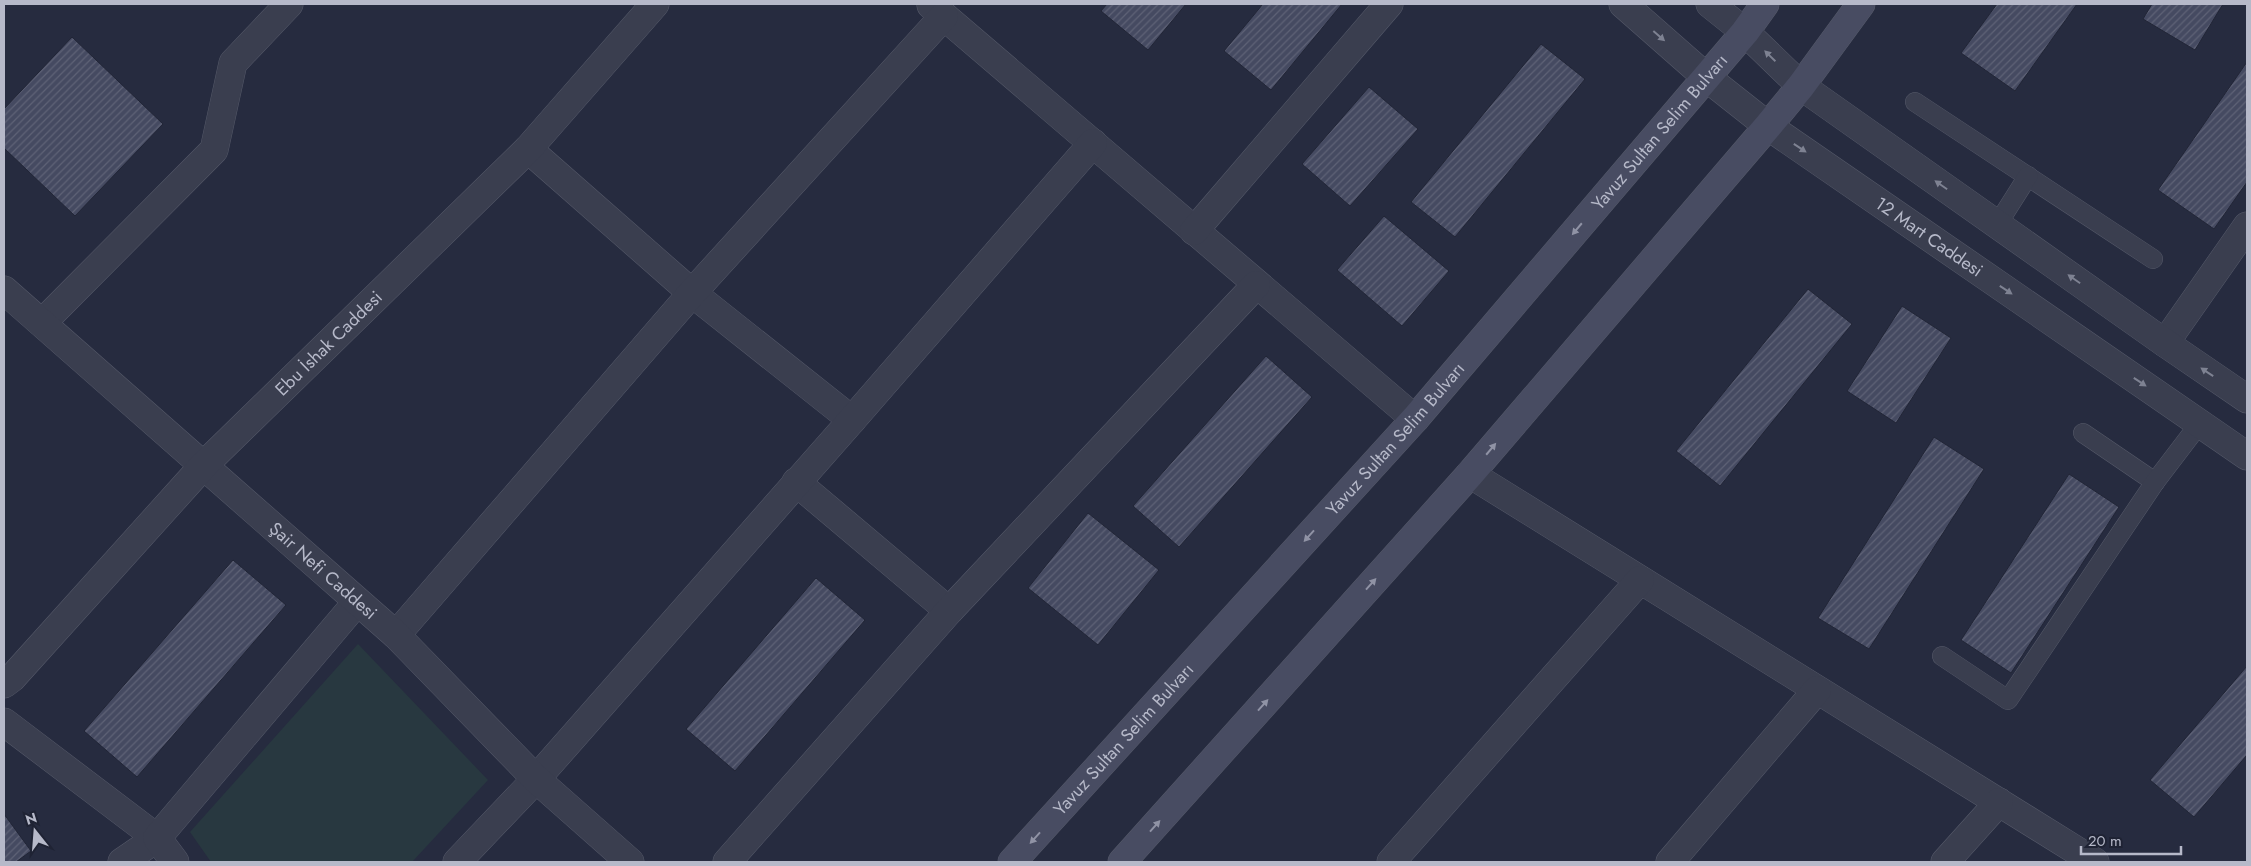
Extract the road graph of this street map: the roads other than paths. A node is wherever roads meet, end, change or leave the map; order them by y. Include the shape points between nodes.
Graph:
1 (289, 4) edge
2 (655, 4) edge
3 (1389, 4) edge
4 (1623, 4) edge
5 (1710, 4) edge
6 (1765, 4) edge
7 (1861, 4) edge
8 (936, 10) edge
9 (1745, 32) junction
10 (1706, 77) junction
11 (1801, 86) junction
12 (1915, 102) dead end
13 (1768, 126) junction
14 (1093, 143) junction
15 (528, 149) junction
16 (2028, 176) junction
17 (1997, 225) junction
18 (2247, 226) edge
19 (1194, 232) junction
20 (2153, 259) dead end
21 (1256, 285) junction
22 (4, 290) edge
23 (692, 293) junction
24 (42, 323) junction
25 (2164, 344) junction
26 (2247, 399) edge
27 (1415, 419) junction
28 (852, 420) junction
29 (2200, 423) junction
30 (2083, 432) dead end
31 (2247, 456) edge
32 (204, 465) junction
33 (1470, 474) junction
34 (796, 482) junction
35 (2155, 482) junction
36 (1640, 580) junction
37 (357, 602) junction
38 (949, 611) junction
39 (396, 635) junction
40 (1942, 656) dead end
41 (4, 684) edge
42 (1817, 690) junction
43 (4, 722) edge
44 (536, 779) junction
45 (1998, 802) junction
46 (157, 838) junction
47 (122, 862) edge
48 (175, 862) edge
49 (457, 862) edge
50 (630, 862) edge
51 (727, 862) edge
52 (1012, 862) edge
53 (1122, 862) edge
54 (1391, 862) edge
55 (1670, 862) edge
56 (1945, 862) edge
57 (2095, 862) edge

1 - 24 street via 233,63 214,150
2 - 15 street, Ebu İshak Caddesi
3 - 19 street
4 -> 10 street, 12 Mart Caddesi
5 - 9 street
6 - 9 main road, Yavuz Sultan Selim Bulvarı
7 - 11 main road
8 - 14 street
8 - 23 street
9 - 10 main road, Yavuz Sultan Selim Bulvarı
11 -> 9 street
10 - 13 street, 12 Mart Caddesi
10 -> 27 main road, Yavuz Sultan Selim Bulvarı
11 - 13 main road
17 -> 11 street
12 - 16 lane
13 -> 29 street, 12 Mart Caddesi
33 -> 13 main road
14 - 19 street
14 - 28 street
15 - 23 street
15 - 32 street, Ebu İshak Caddesi
16 - 17 lane
16 - 20 lane
25 -> 17 street
18 - 25 street
19 - 21 street
21 - 27 street
21 - 38 street
22 - 24 street, Şair Nefi Caddesi
23 - 28 street
23 - 39 street
24 - 32 street, Şair Nefi Caddesi
26 -> 25 street
27 -> 52 main road, Yavuz Sultan Selim Bulvarı
28 - 34 street
29 - 31 street, 12 Mart Caddesi
29 - 35 lane
30 - 35 lane
32 - 37 street, Şair Nefi Caddesi
32 - 41 street, Ebu İshak Caddesi
33 - 36 street
53 -> 33 main road
34 - 38 street
34 - 44 street
35 - 40 lane via 2008,700
36 - 42 street
36 - 54 street
37 - 39 street, Şair Nefi Caddesi
37 - 46 street
38 - 51 street
39 - 44 street, Şair Nefi Caddesi
42 - 45 street
42 - 55 street
43 - 46 street
44 - 49 street
44 - 50 street, Şair Nefi Caddesi
45 - 56 street
45 - 57 street
46 - 47 street
46 - 48 street

